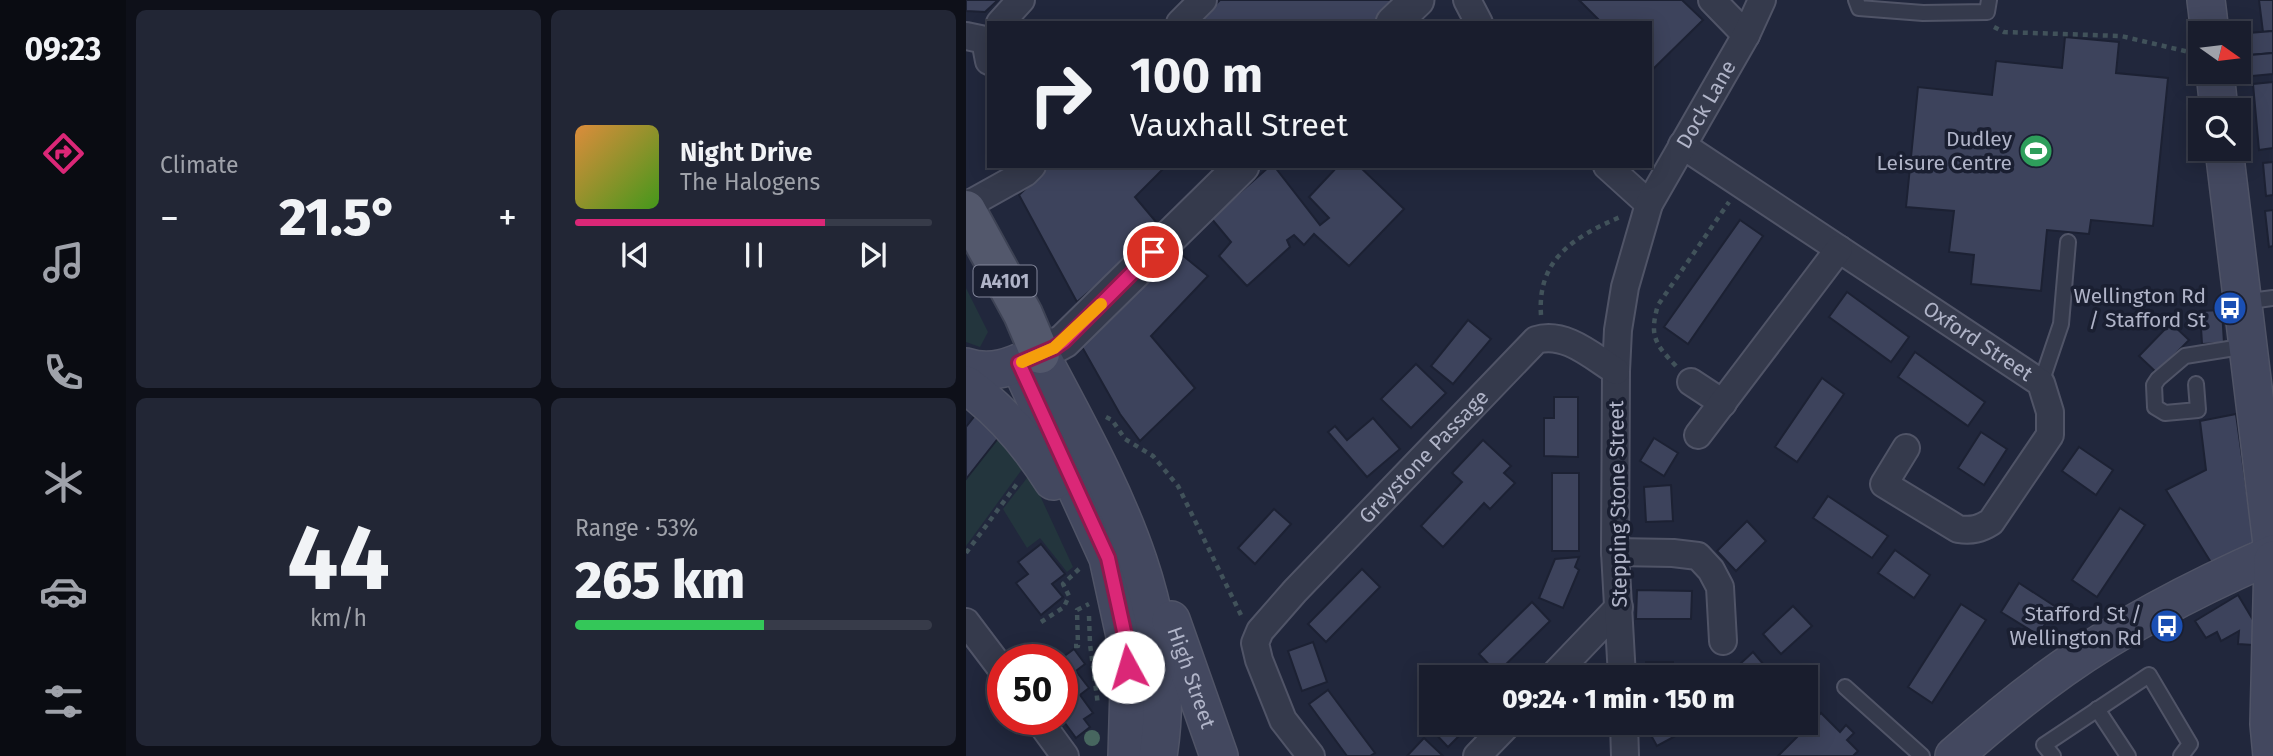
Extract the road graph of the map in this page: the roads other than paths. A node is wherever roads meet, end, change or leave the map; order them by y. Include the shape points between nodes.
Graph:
1 (1021, 0) edge
2 (1203, 0) edge
3 (1417, 0) edge
4 (1467, 0) edge
5 (1712, 0) edge
6 (1762, 0) edge
7 (1856, 0) edge
8 (1989, 0) edge
9 (2206, 0) edge
10 (1924, 6) edge
11 (1002, 21) edge
12 (1182, 21) edge
13 (1395, 21) edge
14 (1478, 21) edge
15 (2209, 21) edge
16 (1746, 35) junction
17 (1682, 145) junction
18 (2227, 161) edge
19 (1030, 168) edge
20 (1240, 168) edge
21 (1609, 168) edge
22 (1649, 204) junction
23 (966, 210) edge
24 (2068, 242) dead end
25 (1839, 249) junction
26 (2258, 300) edge
27 (1618, 330) joint
28 (2248, 346) junction
29 (1030, 359) junction
30 (966, 367) edge
31 (1616, 371) junction
32 (1690, 382) road end
33 (2040, 383) junction
34 (2196, 384) dead end
35 (966, 385) edge
36 (1723, 403) junction
37 (1698, 435) dead end
38 (1906, 449) dead end
39 (1098, 536) junction
40 (1615, 552) junction
41 (2273, 553) edge
42 (2273, 559) edge
43 (1141, 563) junction
44 (1619, 607) junction
45 (966, 621) edge
46 (1723, 641) dead end
47 (987, 649) edge
48 (1563, 665) edge
49 (1621, 665) edge
50 (1845, 687) dead end
51 (2097, 709) junction
52 (1050, 735) edge
53 (1497, 735) edge
54 (1065, 756) edge
55 (1127, 756) edge
56 (1158, 756) edge
57 (1219, 756) edge
58 (1311, 756) edge
59 (1477, 756) edge
60 (1923, 756) edge
61 (1954, 756) edge
62 (2053, 756) edge
63 (2128, 756) edge
64 (2181, 756) edge
65 (2272, 756) edge

1 - 11 street
2 - 12 street
3 - 13 street
4 - 14 street
5 - 16 street
6 - 16 street, Dock Lane
7 - 10 lane via 1859,8
8 - 10 lane via 1987,12
9 - 15 main road
16 - 17 street, Dock Lane
17 - 22 street, Dock Lane
17 - 25 street, Oxford Street
18 - 26 main road
19 - 23 street
20 - 29 street via 1071,334
21 - 22 street
22 - 27 street, Dock Lane
23 - 29 main road, A4101 via 980,275
24 - 33 lane via 2061,324
25 - 33 street, Oxford Street
25 - 36 street
26 - 28 main road
27 - 31 street, Stepping Stone Street
28 - 34 lane via 2185,356 2154,385 2155,407 2165,414 2198,410
28 - 41 main road
29 - 30 main road via 994,371
29 - 39 main road
29 - 43 main road via 1111,490
31 - 40 street, Stepping Stone Street
31 - 58 street, Greystone Passage via 1565,340 1548,336 1536,340 1260,631 1255,643 1259,660 1283,720
32 - 36 street
33 - 38 street, Oxford Street via 2050,412 2050,435 1991,522 1982,528 1958,529 1884,484
35 - 39 main road via 1007,419
36 - 37 street
39 - 55 main road via 1108,558 1127,645
40 - 44 street, Stepping Stone Street
40 - 46 street via 1698,556 1720,587
41 - 61 main road via 2216,579 2064,667
42 - 65 main road
43 - 56 main road via 1162,658
43 - 57 main road, High Street via 1170,616
44 - 48 street
44 - 49 street, Stepping Stone Street
45 - 47 street
50 - 60 lane
51 - 62 lane via 2044,745
51 - 63 lane
51 - 64 lane via 2148,675 2190,744
52 - 54 street
53 - 59 street

